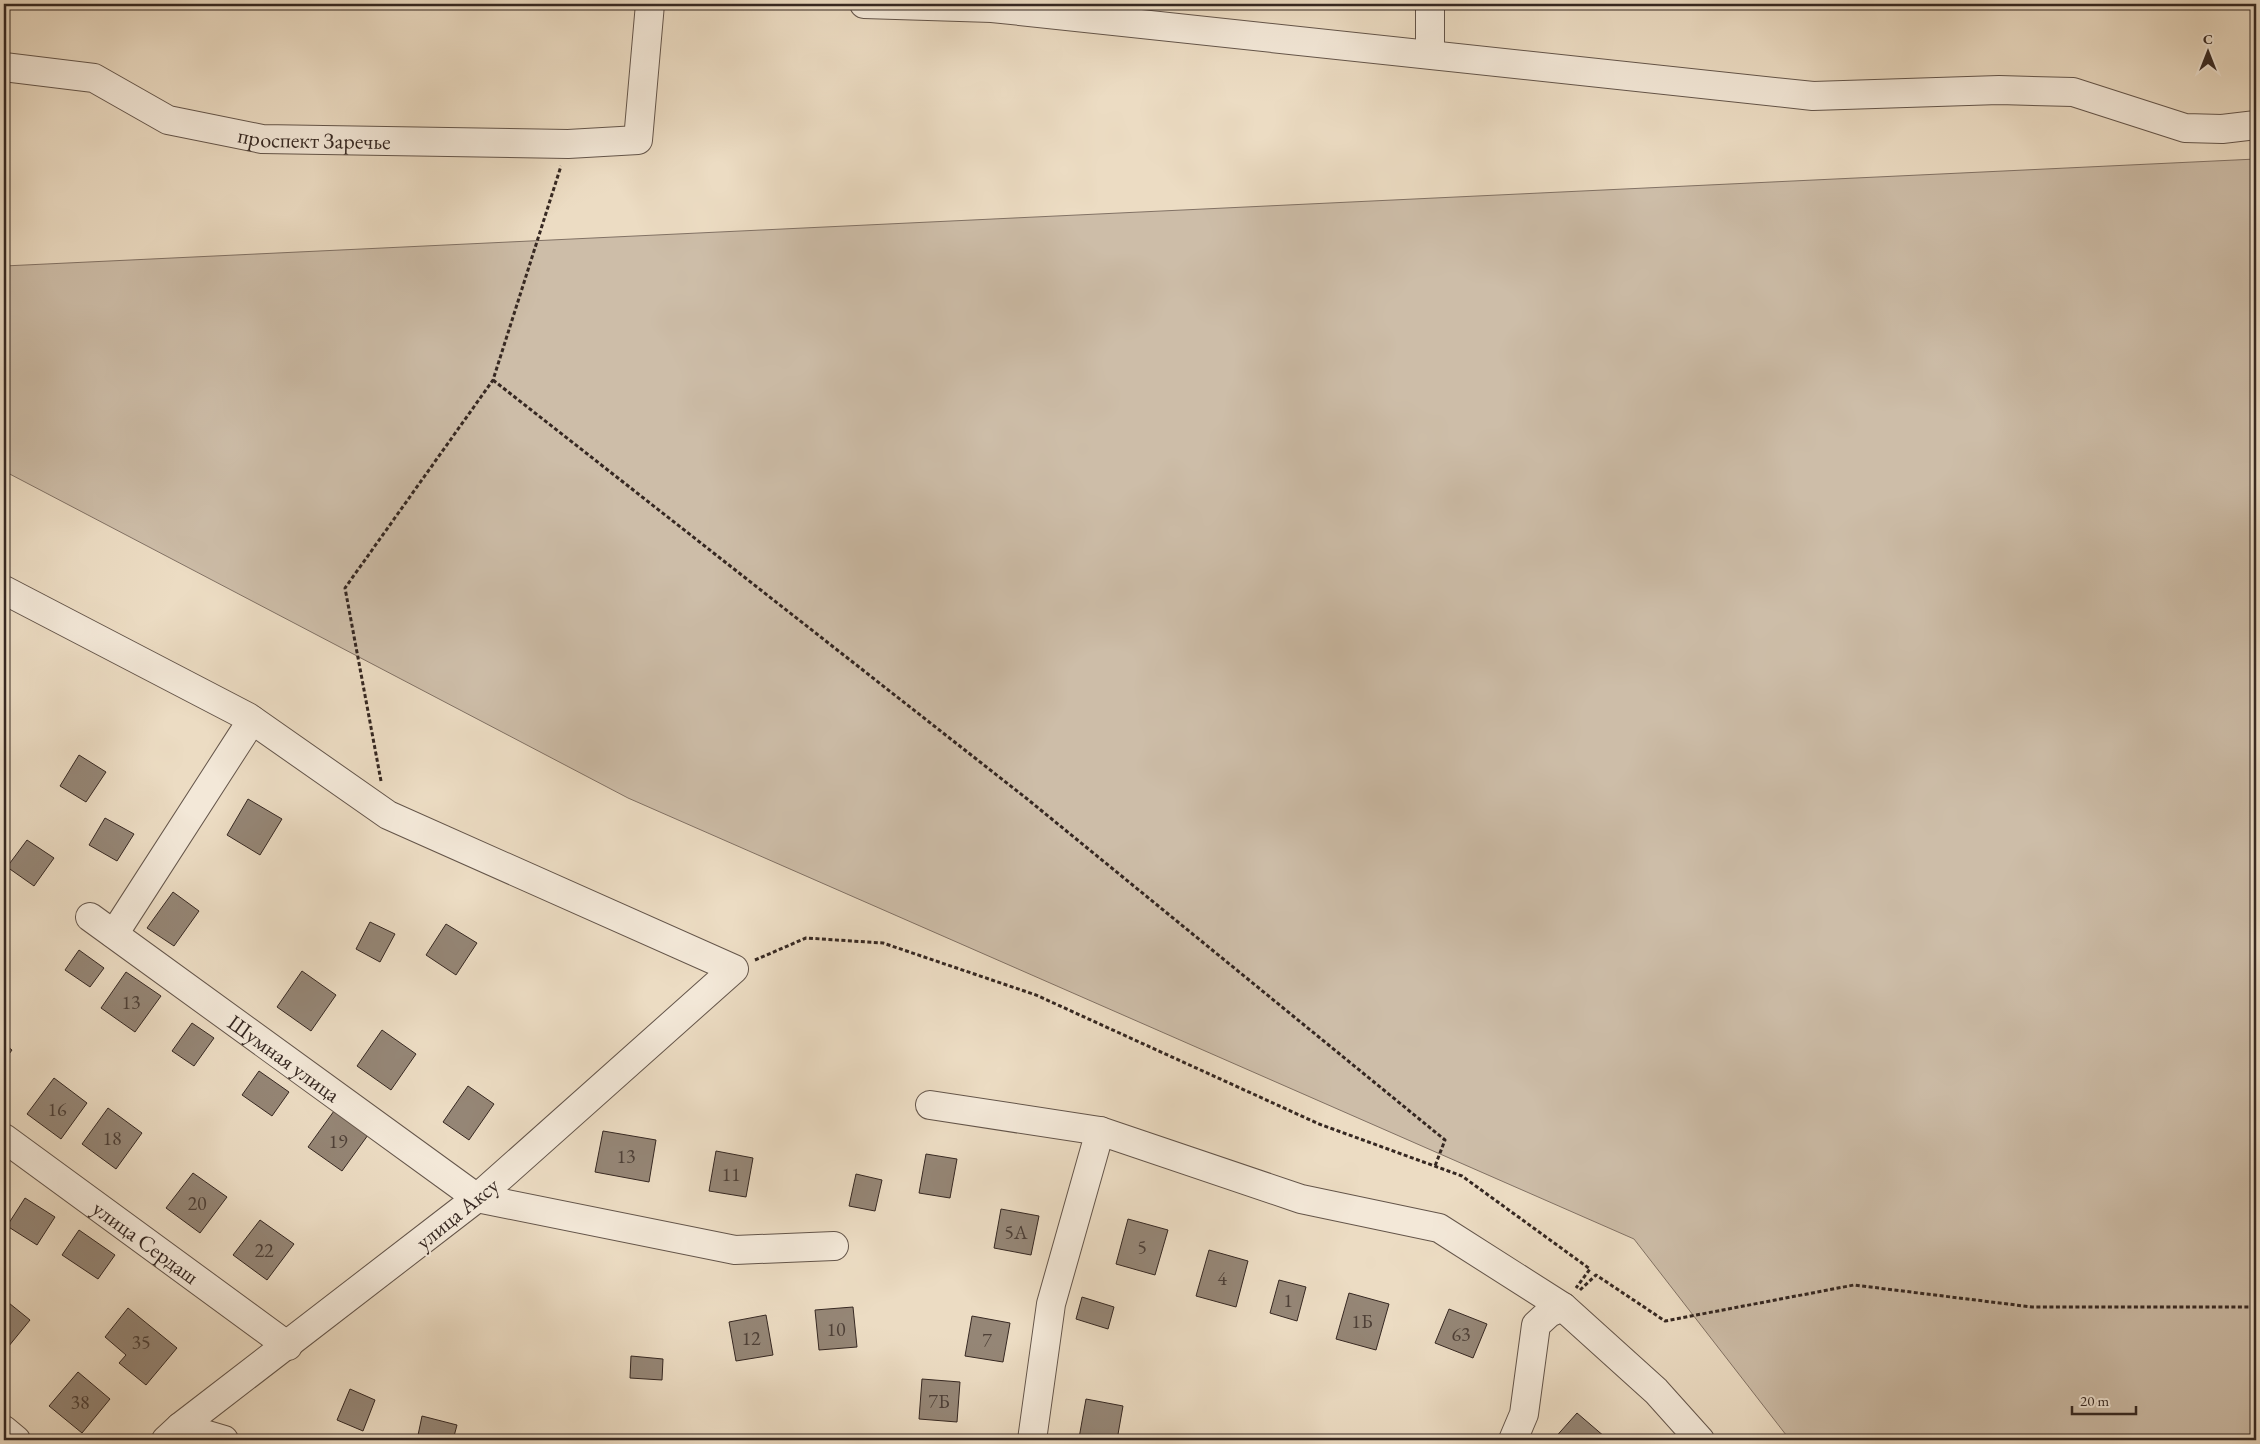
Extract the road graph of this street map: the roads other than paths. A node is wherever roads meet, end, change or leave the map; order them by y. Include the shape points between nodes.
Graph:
1 (650, 4) edge
2 (864, 4) edge
3 (1430, 4) edge
4 (1430, 54) junction
5 (4, 68) edge
6 (2256, 125) edge
7 (4, 590) edge
8 (252, 720) junction
9 (90, 917) dead end
10 (114, 934) junction
11 (930, 1105) dead end
12 (1100, 1130) junction
13 (4, 1138) edge
14 (477, 1198) junction
15 (834, 1246) dead end
16 (1563, 1307) junction
17 (288, 1346) junction
18 (4, 1430) edge
19 (173, 1434) edge
20 (16, 1440) edge
21 (224, 1440) edge
22 (1032, 1440) edge
23 (1513, 1440) edge
24 (1700, 1440) edge

1 - 5 street, проспект Заречье via 638,140 568,144 262,139 168,120 94,78
2 - 4 street via 992,8
3 - 4 street
4 - 6 street via 1813,96 1999,90 2073,92 2185,128 2222,129
7 - 8 street
8 - 10 street
8 - 14 street, улица Аксу via 388,815 734,969
9 - 10 street, Шумная улица
10 - 14 street, Шумная улица
11 - 12 street
12 - 16 street via 1301,1200 1439,1228
12 - 22 street via 1051,1304
13 - 17 street, улица Сердаш
14 - 15 street via 735,1250
14 - 17 street, улица Аксу
16 - 23 street via 1549,1313 1536,1325 1524,1414
16 - 24 street via 1656,1391
17 - 19 street, улица Аксу
18 - 20 street
19 - 21 street

